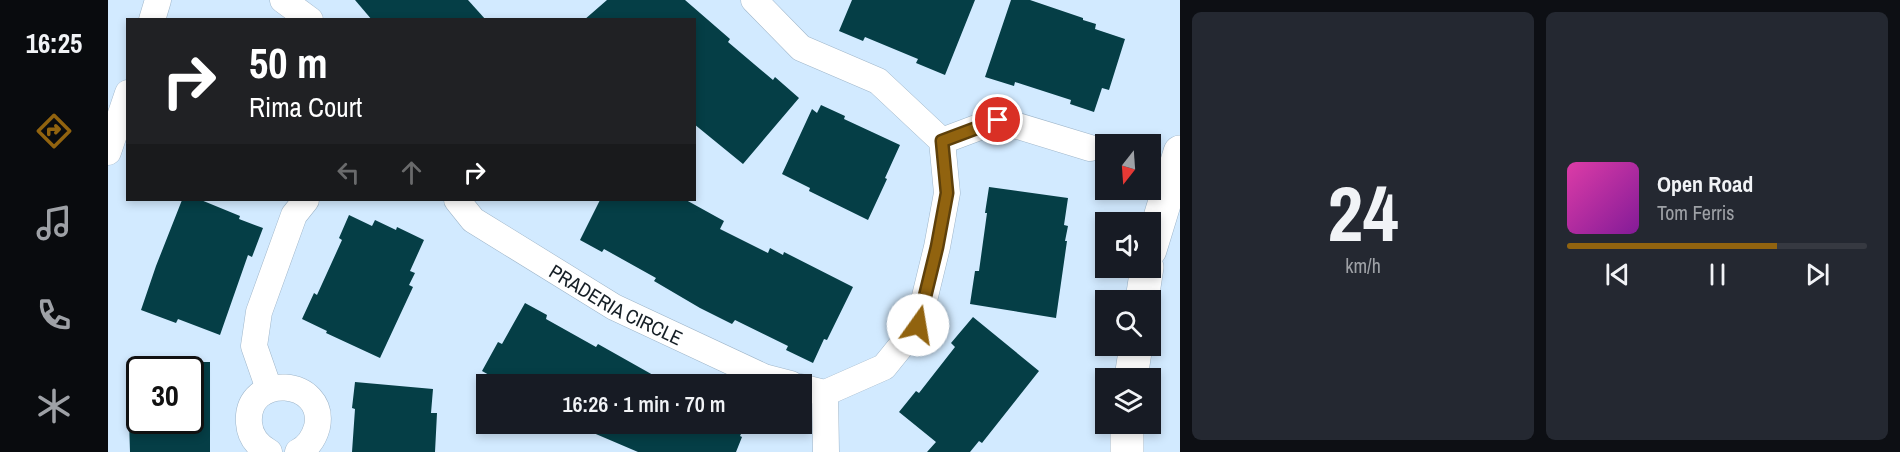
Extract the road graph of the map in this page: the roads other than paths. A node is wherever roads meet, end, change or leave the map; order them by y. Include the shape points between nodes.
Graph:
1 (158, 0) edge
2 (283, 0) edge
3 (754, 0) edge
4 (153, 18) edge
5 (307, 18) edge
6 (126, 99) edge
7 (942, 141) junction
8 (1090, 148) dead end
9 (108, 152) edge
10 (1180, 152) edge
11 (305, 201) edge
12 (458, 201) edge
13 (1161, 214) edge
14 (758, 374) edge
15 (269, 389) junction
16 (812, 390) edge
17 (825, 393) junction
18 (1127, 434) edge
19 (269, 452) edge
20 (298, 452) edge
21 (826, 452) edge
22 (1127, 452) edge

1 - 4 street
2 - 5 street
3 - 7 street via 801,48 878,81
6 - 9 street
7 - 8 street via 998,120
7 - 17 street via 947,193 918,325 884,367
10 - 13 main road
11 - 15 street via 294,215 259,312 254,346
12 - 14 street, PRADERIA CIRCLE via 473,220 614,307
15 - 19 street via 260,395 249,414 251,435
15 - 20 street via 292,387 311,400 318,422 315,434
16 - 17 street
17 - 21 street
18 - 22 main road

